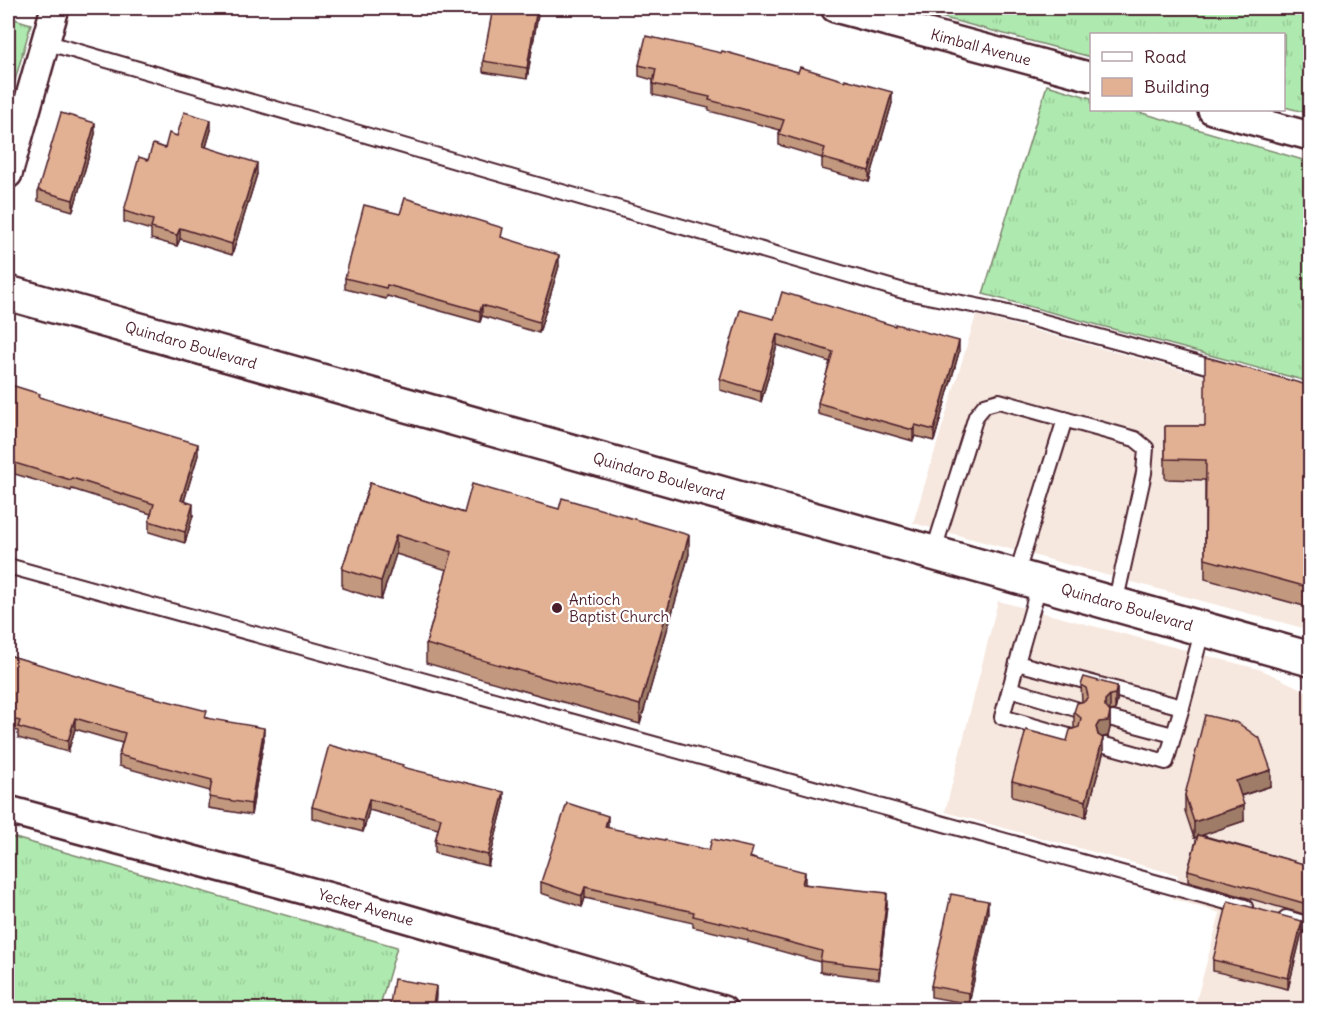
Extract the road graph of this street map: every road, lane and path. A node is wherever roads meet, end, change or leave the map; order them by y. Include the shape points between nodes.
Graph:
1 (55, 8) edge
2 (835, 8) edge
3 (45, 42) junction
4 (1090, 76) edge
5 (1216, 111) edge
6 (1311, 136) edge
7 (8, 174) edge
8 (8, 293) edge
9 (1240, 375) edge
10 (1065, 419) junction
11 (933, 553) junction
12 (8, 566) edge
13 (1028, 579) junction
14 (1115, 603) junction
15 (1203, 628) junction
16 (1311, 658) edge
17 (1017, 663) junction
18 (1010, 689) junction
19 (1182, 707) junction
20 (1079, 710) edge
21 (1113, 719) edge
22 (1173, 735) junction
23 (1072, 736) edge
24 (1105, 745) edge
25 (8, 810) edge
26 (1253, 909) edge
27 (1276, 915) edge
28 (1311, 925) edge
29 (723, 1010) edge

1 - 3 street
2 - 4 street, Kimball Avenue
3 - 7 street
3 - 9 lane via 907,292 1033,319
5 - 6 street
8 - 11 main road, Quindaro Boulevard
10 - 11 lane via 999,401 985,405 976,416
10 - 13 lane
10 - 14 lane via 1135,439 1146,448
11 - 13 main road, Quindaro Boulevard
12 - 26 lane
13 - 14 main road, Quindaro Boulevard
13 - 17 lane
14 - 15 main road, Quindaro Boulevard
15 - 16 main road, Quindaro Boulevard
15 - 19 lane
17 - 18 lane
17 - 19 lane
18 - 20 lane
18 - 23 lane via 1002,717
19 - 22 lane
21 - 22 lane
22 - 24 lane via 1166,762
25 - 29 street, Yecker Avenue via 356,904
27 - 28 lane

